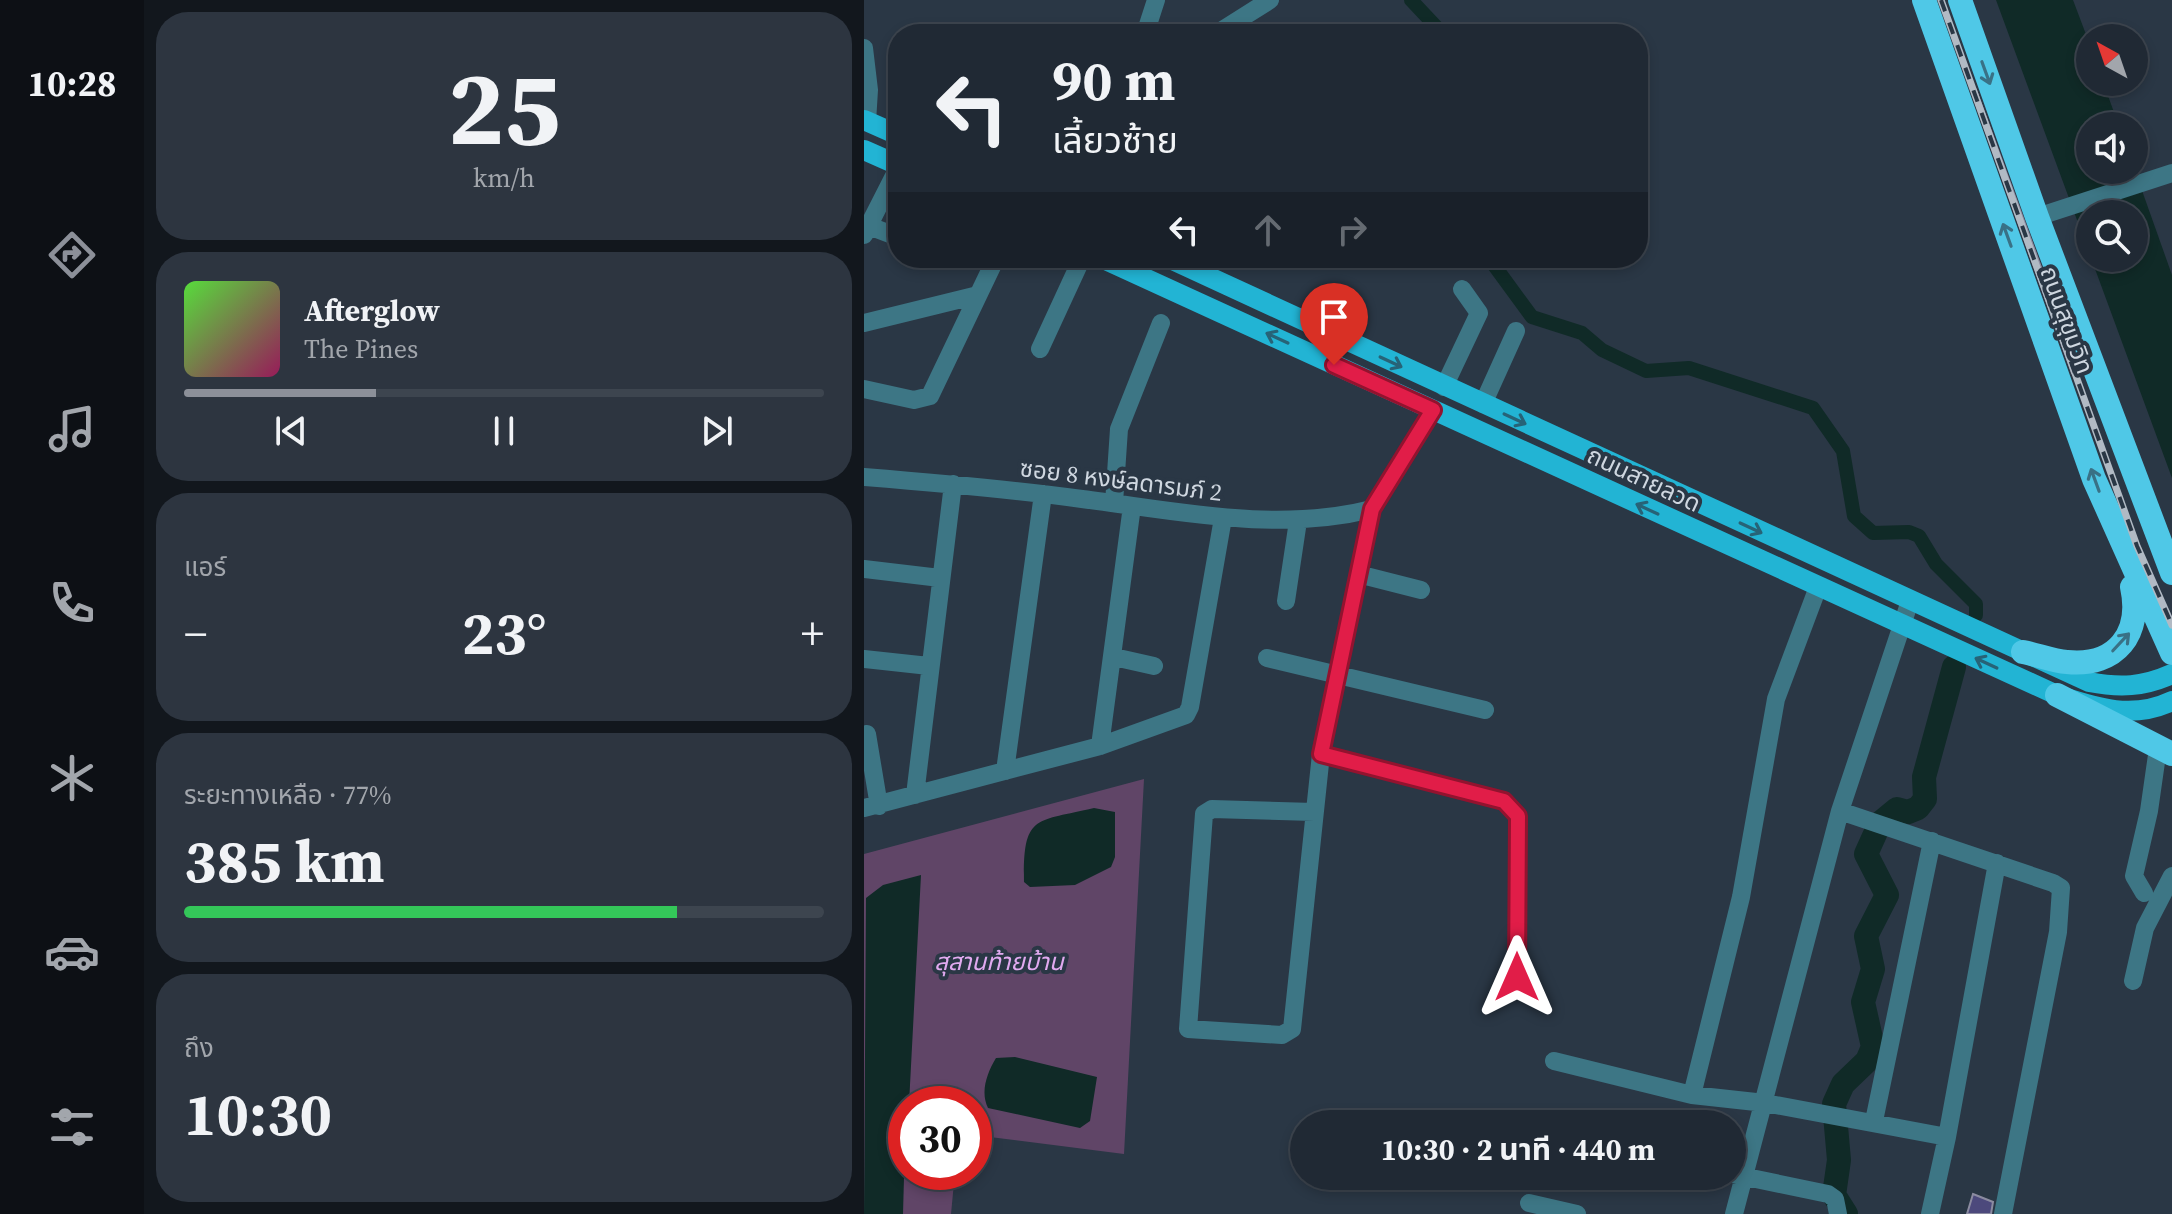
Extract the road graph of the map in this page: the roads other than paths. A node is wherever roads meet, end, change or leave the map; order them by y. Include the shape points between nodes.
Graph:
1 (1156, 0) edge
2 (1270, 0) edge
3 (1924, 0) edge
4 (1960, 0) edge
5 (1148, 24) edge
6 (1232, 24) edge
7 (864, 48) edge
8 (865, 121) edge
9 (888, 131) edge
10 (864, 150) edge
11 (888, 161) edge
12 (2172, 173) edge
13 (888, 187) edge
14 (2037, 217) junction
15 (867, 230) edge
16 (888, 235) edge
17 (991, 268) edge
18 (1077, 268) edge
19 (1123, 268) edge
20 (1189, 268) edge
21 (1462, 289) dead end
22 (1242, 293) junction
23 (978, 295) junction
24 (1230, 316) junction
25 (864, 323) edge
26 (1161, 323) dead end
27 (1516, 331) dead end
28 (1040, 349) dead end
29 (1444, 387) junction
30 (864, 389) edge
31 (1483, 404) junction
32 (1433, 410) junction
33 (864, 477) edge
34 (953, 484) junction
35 (1043, 494) junction
36 (1123, 504) junction
37 (1372, 509) junction
38 (1223, 518) junction
39 (1298, 521) junction
40 (2124, 552) junction
41 (864, 569) edge
42 (2172, 573) edge
43 (1358, 574) junction
44 (940, 578) junction
45 (1818, 587) junction
46 (1421, 590) dead end
47 (1286, 601) dead end
48 (1910, 601) junction
49 (1901, 624) junction
50 (2023, 652) junction
51 (2172, 653) edge
52 (1114, 657) junction
53 (1267, 658) dead end
54 (864, 659) edge
55 (929, 666) junction
56 (1154, 666) dead end
57 (1336, 673) junction
58 (2172, 674) edge
59 (2057, 695) junction
60 (2172, 701) edge
61 (1485, 710) dead end
62 (867, 734) dead end
63 (1100, 746) junction
64 (2165, 751) edge
65 (1321, 754) junction
66 (1005, 771) junction
67 (915, 795) junction
68 (871, 807) edge
69 (1840, 811) junction
70 (1314, 812) junction
71 (1932, 841) junction
72 (1997, 863) junction
73 (2172, 876) edge
74 (2144, 893) dead end
75 (1517, 977) dead end
76 (2133, 981) dead end
77 (1554, 1061) dead end
78 (1692, 1095) junction
79 (1765, 1103) junction
80 (1874, 1121) junction
81 (1947, 1137) junction
82 (1746, 1156) edge
83 (1746, 1176) edge
84 (1737, 1190) edge
85 (1529, 1203) dead end
86 (1577, 1214) edge
87 (1734, 1214) edge
88 (1838, 1214) edge
89 (1930, 1214) edge
90 (2003, 1214) edge

1 - 5 street
2 - 6 street
40 -> 3 highway, ถนนสุขุมวิท
4 -> 14 highway, ถนนสุขุมวิท
7 - 8 street via 869,90
8 - 9 main road
10 - 11 main road
12 - 14 street
13 - 15 street
14 - 42 highway, ถนนสุขุมวิท
15 - 16 street
17 - 23 street
18 - 28 street
19 - 24 main road, ถนนสายลวด
20 - 22 main road, ถนนสายลวด
21 - 29 street via 1479,313
22 - 24 main road
22 -> 29 main road, ถนนสายลวด
23 - 25 street
23 - 30 street via 930,396 914,400
32 -> 24 main road, ถนนสายลวด
26 - 36 street via 1119,429
27 - 31 street
29 - 31 main road, ถนนสายลวด
31 -> 48 main road, ถนนสายลวด
32 - 37 street
45 -> 32 main road, ถนนสายลวด
33 - 34 street, ซอย 8 หงษ์ลดารมภ์ 2
34 - 35 street, ซอย 8 หงษ์ลดารมภ์ 2
34 - 44 street
35 - 36 street, ซอย 8 หงษ์ลดารมภ์ 2
35 - 66 street
36 - 38 street, ซอย 8 หงษ์ลดารมภ์ 2
36 - 52 street
37 - 39 street, ซอย 8 หงษ์ลดารมภ์ 2
37 - 43 street
38 - 39 street, ซอย 8 หงษ์ลดารมภ์ 2
38 - 63 street via 1190,707 1177,721
39 - 47 street
50 -> 40 highway via 2089,662 2123,644 2136,615
40 - 51 highway, ถนนสุขุมวิท
41 - 44 street
43 - 46 street
43 - 57 street
44 - 55 street
45 - 49 main road, ถนนสายลวด
45 - 78 street via 1776,699 1741,897
48 - 49 street
48 - 50 main road, ถนนสายลวด
59 -> 49 main road, ถนนสายลวด
49 - 69 street
50 - 58 main road, ถนนสายลวด via 2089,682 2120,688
52 - 56 street
52 - 63 street
53 - 57 street
54 - 55 street
55 - 67 street
57 - 61 street
57 - 65 street
59 - 60 main road, ถนนสายลวด via 2103,710 2135,713
59 - 64 highway
62 - 68 street
63 - 66 street
64 - 74 street via 2134,876
65 - 70 street
65 - 75 street via 1513,807 1518,816
66 - 67 street
67 - 68 street
69 - 71 street
69 - 79 street
70 - 70 street via 1292,1029 1282,1035 1188,1029 1204,814 1212,809
71 - 72 street
71 - 80 street
72 - 81 street
72 - 90 street via 2053,883 2063,897
73 - 76 street via 2145,928
77 - 78 street
78 - 79 street
79 - 80 street
79 - 82 street
80 - 81 street
81 - 89 street
83 - 88 street via 1828,1194 1835,1199
84 - 87 street
85 - 86 street

